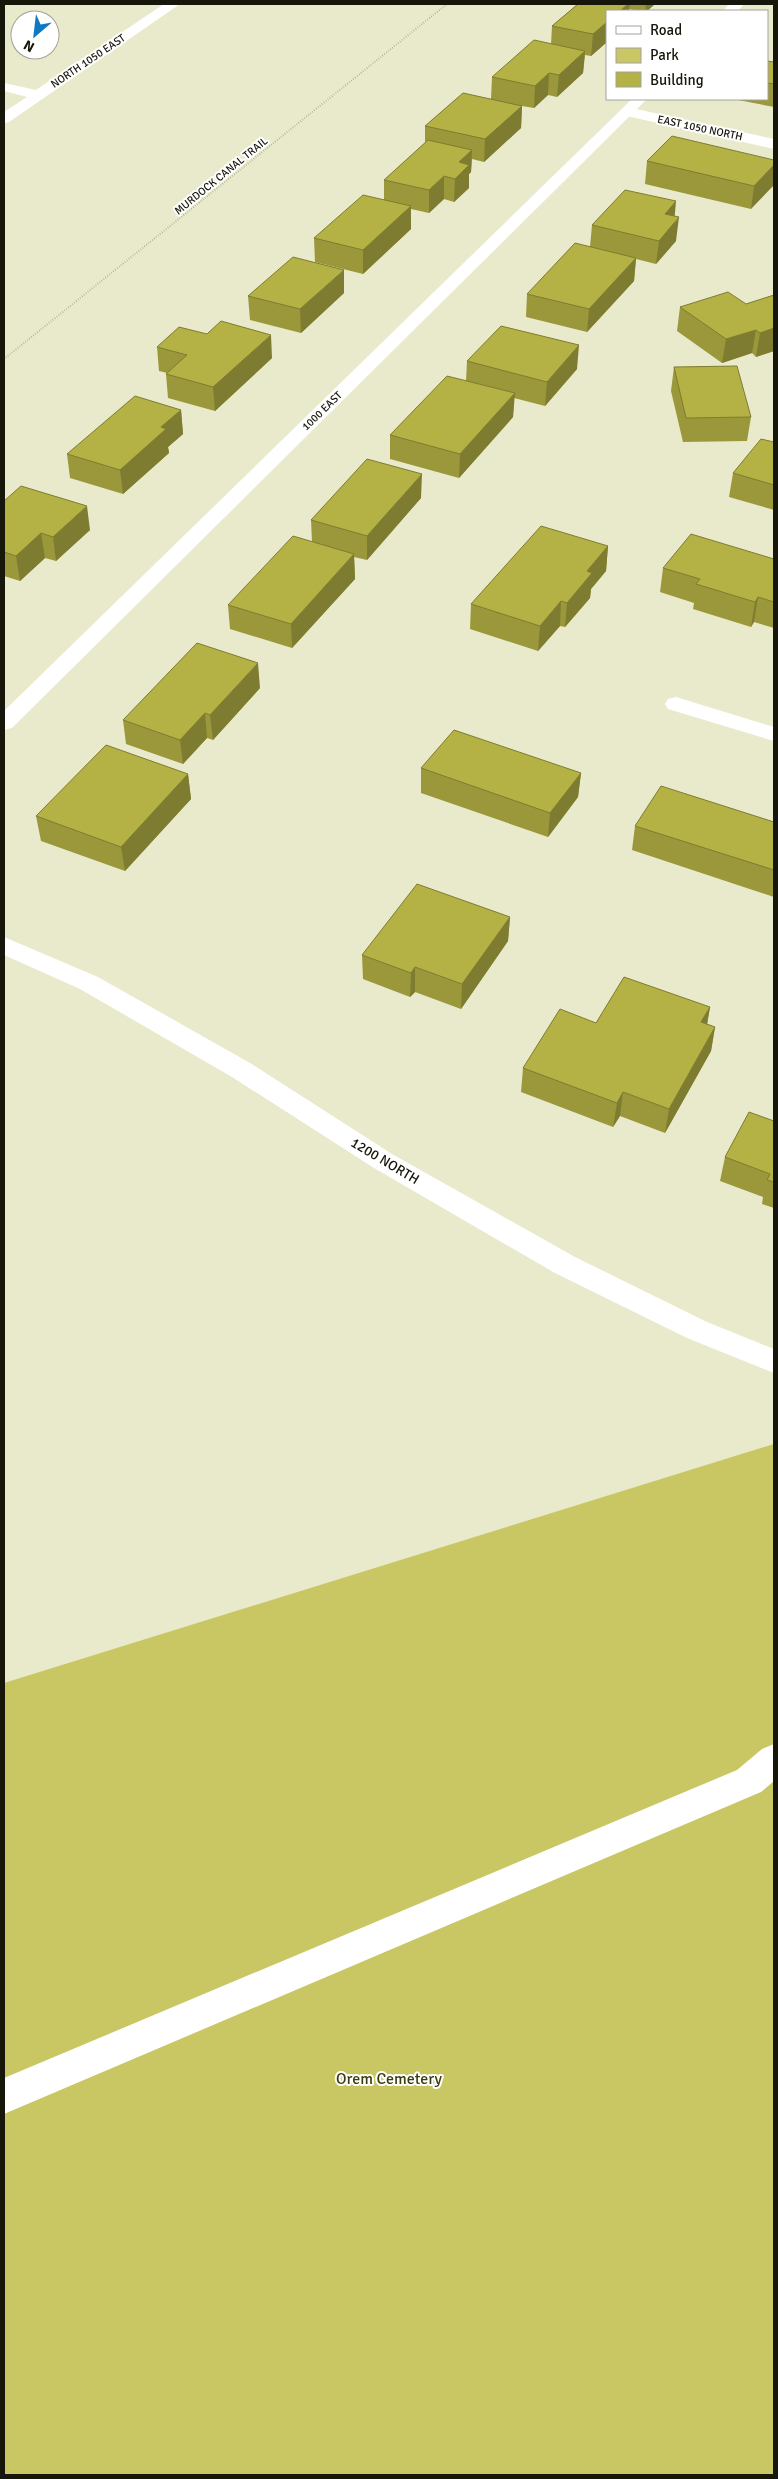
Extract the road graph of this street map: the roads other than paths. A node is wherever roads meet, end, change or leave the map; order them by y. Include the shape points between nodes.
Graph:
1 (173, 4) edge
2 (4, 87) edge
3 (38, 95) junction
4 (639, 100) edge
5 (627, 112) junction
6 (4, 119) edge
7 (774, 144) edge
8 (676, 704) dead end
9 (4, 723) edge
10 (774, 734) edge
11 (4, 945) edge
12 (774, 1361) edge
13 (774, 1760) edge
14 (4, 2096) edge

1 - 3 street, NORTH 1050 EAST
2 - 3 street
3 - 6 street, NORTH 1050 EAST
4 - 5 street, 1000 EAST
5 - 7 street, EAST 1050 NORTH
5 - 9 street, 1000 EAST
8 - 10 street
11 - 12 street, 1200 NORTH via 89,983 241,1070 383,1161 565,1265 697,1330
13 - 14 street via 749,1781

